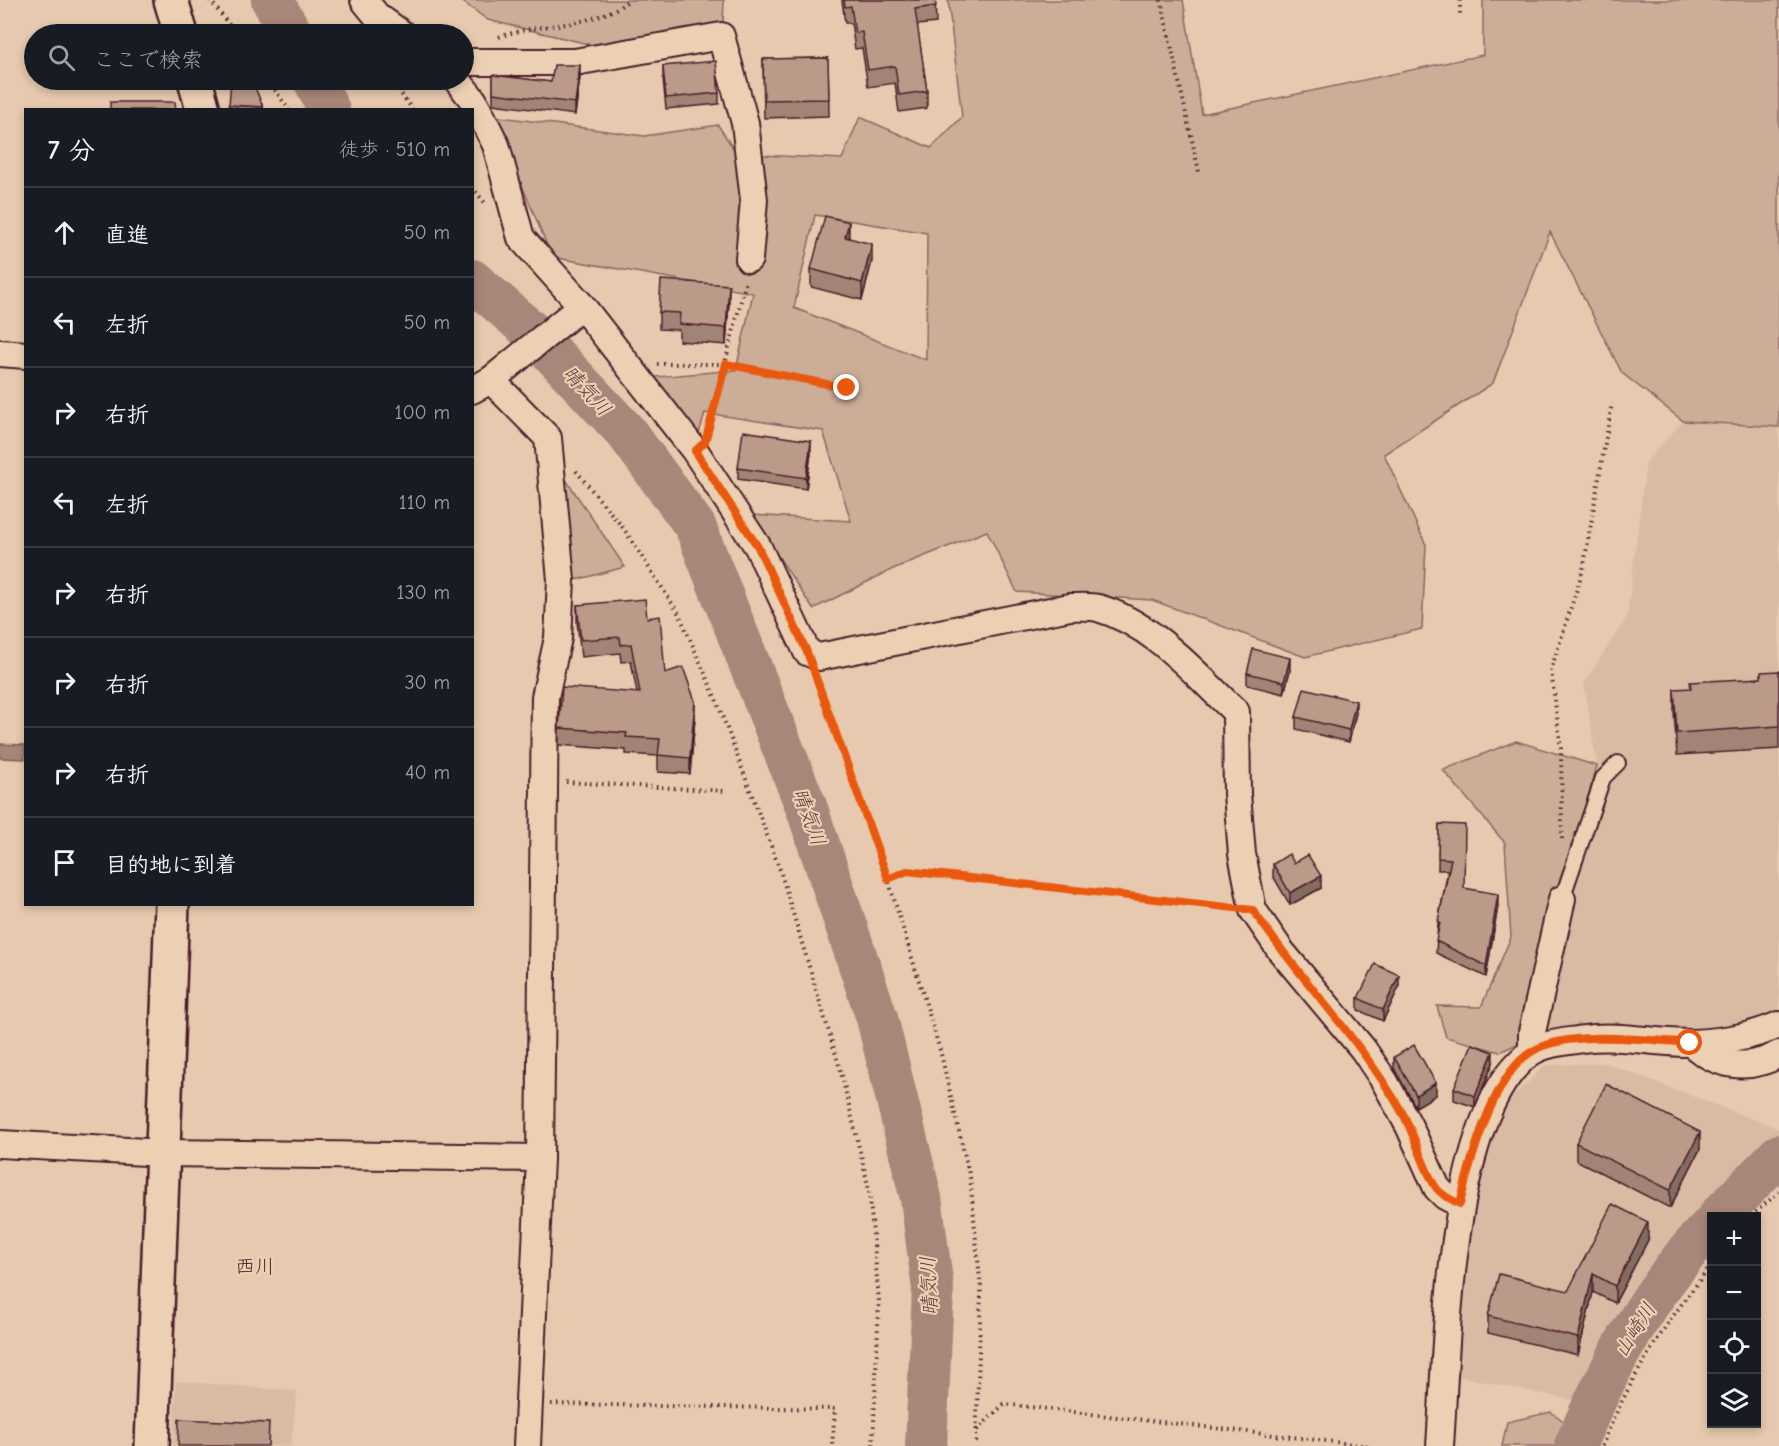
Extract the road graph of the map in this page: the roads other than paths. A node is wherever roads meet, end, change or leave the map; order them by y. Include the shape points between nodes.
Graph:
1 (171, 0) edge
2 (364, 0) edge
3 (178, 24) edge
4 (388, 24) edge
5 (474, 62) edge
6 (198, 90) edge
7 (465, 90) edge
8 (202, 108) edge
9 (749, 259) road end
10 (582, 306) junction
11 (0, 353) edge
12 (24, 355) edge
13 (482, 385) edge
14 (1618, 763) dead end
15 (1562, 899) joint
16 (172, 906) edge
17 (1779, 1025) edge
18 (1690, 1043) junction
19 (1532, 1051) junction
20 (1779, 1054) edge
21 (0, 1144) edge
22 (164, 1153) junction
23 (540, 1158) junction
24 (1460, 1204) junction
25 (152, 1446) edge
26 (527, 1446) edge
27 (1440, 1446) edge

1 - 3 street
2 - 4 street
5 - 9 street via 575,62 721,36 745,123 754,200
6 - 8 street
7 - 10 street via 496,145 521,238
10 - 13 street
10 - 24 street via 695,451 758,547 807,652 819,657 1071,607 1096,607 1124,618 1154,637 1236,712 1240,834 1253,910 1281,951 1363,1049 1409,1126 1437,1188
11 - 12 street
13 - 23 street via 548,438 561,580 558,638 545,697
14 - 15 lane via 1603,778
15 - 19 street via 1532,1032
16 - 22 street
17 - 18 street via 1755,1035
18 - 19 street via 1587,1038
18 - 20 street via 1707,1058 1725,1064 1741,1065
19 - 24 street via 1498,1094 1480,1134
21 - 22 street
22 - 23 street
22 - 25 street
23 - 26 street
24 - 27 street

